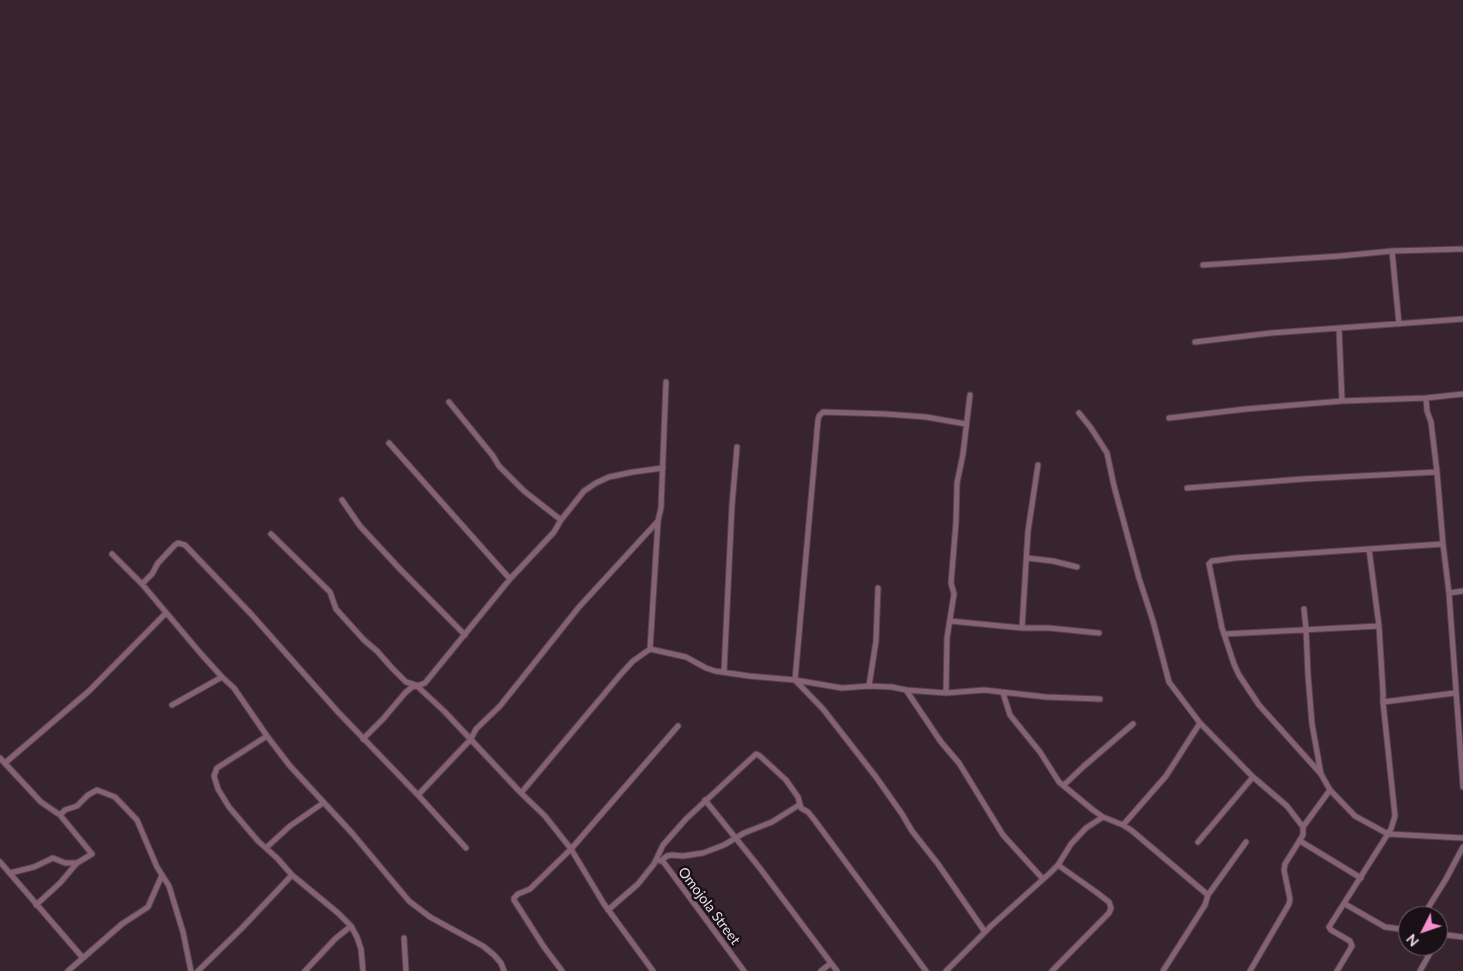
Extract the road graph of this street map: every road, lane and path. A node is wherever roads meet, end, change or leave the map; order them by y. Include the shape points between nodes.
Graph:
1 (1463, 249) edge
2 (1392, 251) junction
3 (1203, 265) dead end
4 (1463, 319) edge
5 (1399, 324) junction
6 (1339, 328) junction
7 (1195, 342) dead end
8 (666, 382) dead end
9 (1463, 394) edge
10 (970, 395) dead end
11 (1426, 398) junction
12 (1342, 401) junction
13 (449, 402) dead end
14 (1079, 413) dead end
15 (1169, 418) dead end
16 (966, 424) junction
17 (389, 443) dead end
18 (737, 447) dead end
19 (1038, 466) dead end
20 (663, 468) junction
21 (1437, 472) junction
22 (1187, 488) dead end
23 (342, 500) dead end
24 (561, 520) junction
25 (658, 521) junction
26 (271, 534) dead end
27 (1443, 544) junction
28 (1369, 549) junction
29 (112, 554) dead end
30 (1027, 558) junction
31 (1077, 566) dead end
32 (510, 580) junction
33 (142, 584) junction
34 (878, 588) dead end
35 (1463, 591) edge
36 (1448, 593) junction
37 (1304, 609) dead end
38 (166, 613) junction
39 (950, 621) junction
40 (1379, 626) junction
41 (1022, 628) junction
42 (1306, 629) junction
43 (1099, 633) dead end
44 (1225, 634) junction
45 (465, 635) junction
46 (650, 649) junction
47 (724, 672) junction
48 (222, 676) junction
49 (795, 680) junction
50 (416, 685) junction
51 (869, 686) junction
52 (906, 690) junction
53 (946, 693) junction
54 (1003, 693) junction
55 (1455, 693) junction
56 (1100, 699) dead end
57 (1383, 702) junction
58 (172, 705) dead end
59 (1200, 723) junction
60 (1133, 724) dead end
61 (678, 726) dead end
62 (267, 736) junction
63 (362, 739) junction
64 (471, 740) junction
65 (0, 758) edge
66 (5, 763) junction
67 (1321, 774) junction
68 (1253, 777) junction
69 (1064, 785) junction
70 (1463, 787) edge
71 (1330, 790) junction
72 (521, 793) junction
73 (418, 795) junction
74 (705, 800) junction
75 (323, 803) junction
76 (799, 805) junction
77 (60, 815) junction
78 (1103, 817) junction
79 (1123, 824) junction
80 (1303, 827) junction
81 (1388, 834) junction
82 (1463, 838) edge
83 (735, 839) junction
84 (1300, 841) junction
85 (1198, 842) dead end
86 (1246, 842) dead end
87 (267, 847) junction
88 (1463, 847) edge
89 (466, 848) dead end
90 (571, 848) junction
91 (662, 860) junction
92 (0, 862) edge
93 (77, 863) junction
94 (654, 864) junction
95 (1058, 865) junction
96 (10, 873) junction
97 (162, 875) junction
98 (292, 875) junction
99 (1361, 878) junction
100 (1043, 879) junction
101 (1208, 895) junction
102 (1345, 904) junction
103 (36, 905) junction
104 (1429, 906) edge
105 (608, 910) junction
106 (351, 926) junction
107 (1398, 929) edge
108 (985, 932) junction
109 (1448, 936) edge
110 (1463, 937) edge
111 (404, 938) dead end
112 (1428, 956) edge
113 (83, 958) junction
114 (830, 963) junction
115 (68, 971) edge
116 (191, 971) edge
117 (198, 971) edge
118 (305, 971) edge
119 (362, 971) edge
120 (406, 971) edge
121 (504, 971) edge
122 (562, 971) edge
123 (653, 971) edge
124 (744, 971) edge
125 (821, 971) edge
126 (837, 971) edge
127 (926, 971) edge
128 (946, 971) edge
129 (1052, 971) edge
130 (1163, 971) edge
131 (1250, 971) edge
132 (1337, 971) edge
133 (1420, 971) edge

1 - 2 street
2 - 3 street
2 - 5 street
4 - 5 street
5 - 6 street
6 - 7 street
6 - 12 street
8 - 20 street
9 - 11 street
10 - 16 street
11 - 12 street
11 - 21 street
12 - 15 street
13 - 24 street via 499,466
14 - 59 street via 1107,453 1168,682
16 - 39 street via 957,483 951,583 954,594
16 - 49 street via 886,414 823,412 819,416
17 - 32 street
18 - 47 street
19 - 30 street
20 - 24 street via 621,474 596,483 584,491
20 - 25 street
21 - 22 street via 1303,478
21 - 27 street
23 - 45 street via 360,526
24 - 32 street
25 - 46 street
25 - 64 street via 580,607 500,706 476,729
26 - 50 street via 330,592 336,610 364,640 403,679
27 - 28 street
27 - 36 street
28 - 40 street
28 - 44 street via 1210,562
29 - 33 street
30 - 31 street
30 - 41 street
32 - 45 street
33 - 38 street
33 - 63 street via 175,545 185,545
34 - 51 street via 876,641
35 - 36 street
36 - 55 street
37 - 42 street
38 - 48 street
38 - 66 street via 88,691
39 - 41 street
39 - 53 street
40 - 42 street
40 - 57 street
41 - 43 street
42 - 44 street
42 - 67 street via 1312,724
44 - 67 street via 1234,664 1246,687
45 - 50 street via 424,683
46 - 47 street
46 - 72 street via 621,674
47 - 49 street
48 - 58 street
48 - 62 street
49 - 51 street via 842,688
49 - 108 street via 823,709 863,760
50 - 63 street
50 - 64 street
51 - 52 street
52 - 53 street
52 - 100 street via 959,763 1003,835
53 - 54 street via 974,690
54 - 56 street
54 - 69 street via 1010,715
55 - 57 street
55 - 70 street
57 - 81 street via 1395,816
59 - 68 street
59 - 79 street via 1166,776
60 - 69 street
61 - 90 street
62 - 75 street
62 - 87 street via 217,768 214,776 229,807
63 - 73 street
64 - 72 street
64 - 73 street
65 - 66 street
66 - 77 street via 41,802
67 - 71 street
68 - 80 street via 1287,806
68 - 85 street
69 - 78 street
71 - 80 street
71 - 81 street via 1355,816
72 - 90 street via 546,816
73 - 89 street
74 - 76 street via 756,754 786,780 798,797
74 - 83 street
74 - 94 street via 663,845
75 - 87 street
75 - 121 street via 409,900 430,917 484,946
76 - 83 street
76 - 127 street via 813,818
77 - 93 street via 92,854
77 - 97 street via 97,790 115,797 137,820
78 - 79 street
78 - 95 street via 1086,828
79 - 101 street
80 - 84 street
81 - 82 street
81 - 99 street
83 - 91 street via 702,853 672,855
83 - 114 street
84 - 99 street
84 - 131 street via 1285,864 1289,904
86 - 101 street
87 - 98 street
88 - 104 street
90 - 105 street
90 - 122 street via 530,889 514,898
91 - 94 street, Omojola Street
91 - 124 street, Omojola Street
92 - 96 street
93 - 96 street via 53,858
93 - 103 street
94 - 105 street via 638,884
95 - 100 street
95 - 129 street via 1109,902 1111,908
96 - 103 street
97 - 113 street via 148,908 122,924
97 - 116 street via 169,886 184,932
98 - 106 street
98 - 117 street
99 - 102 street
100 - 108 street
101 - 130 street via 1205,905
102 - 107 street via 1374,922
102 - 132 street via 1330,927 1352,946
103 - 113 street
105 - 123 street
106 - 118 street
106 - 119 street via 361,949
108 - 128 street
109 - 110 street
111 - 120 street
112 - 133 street
113 - 115 street
114 - 125 street
114 - 126 street

